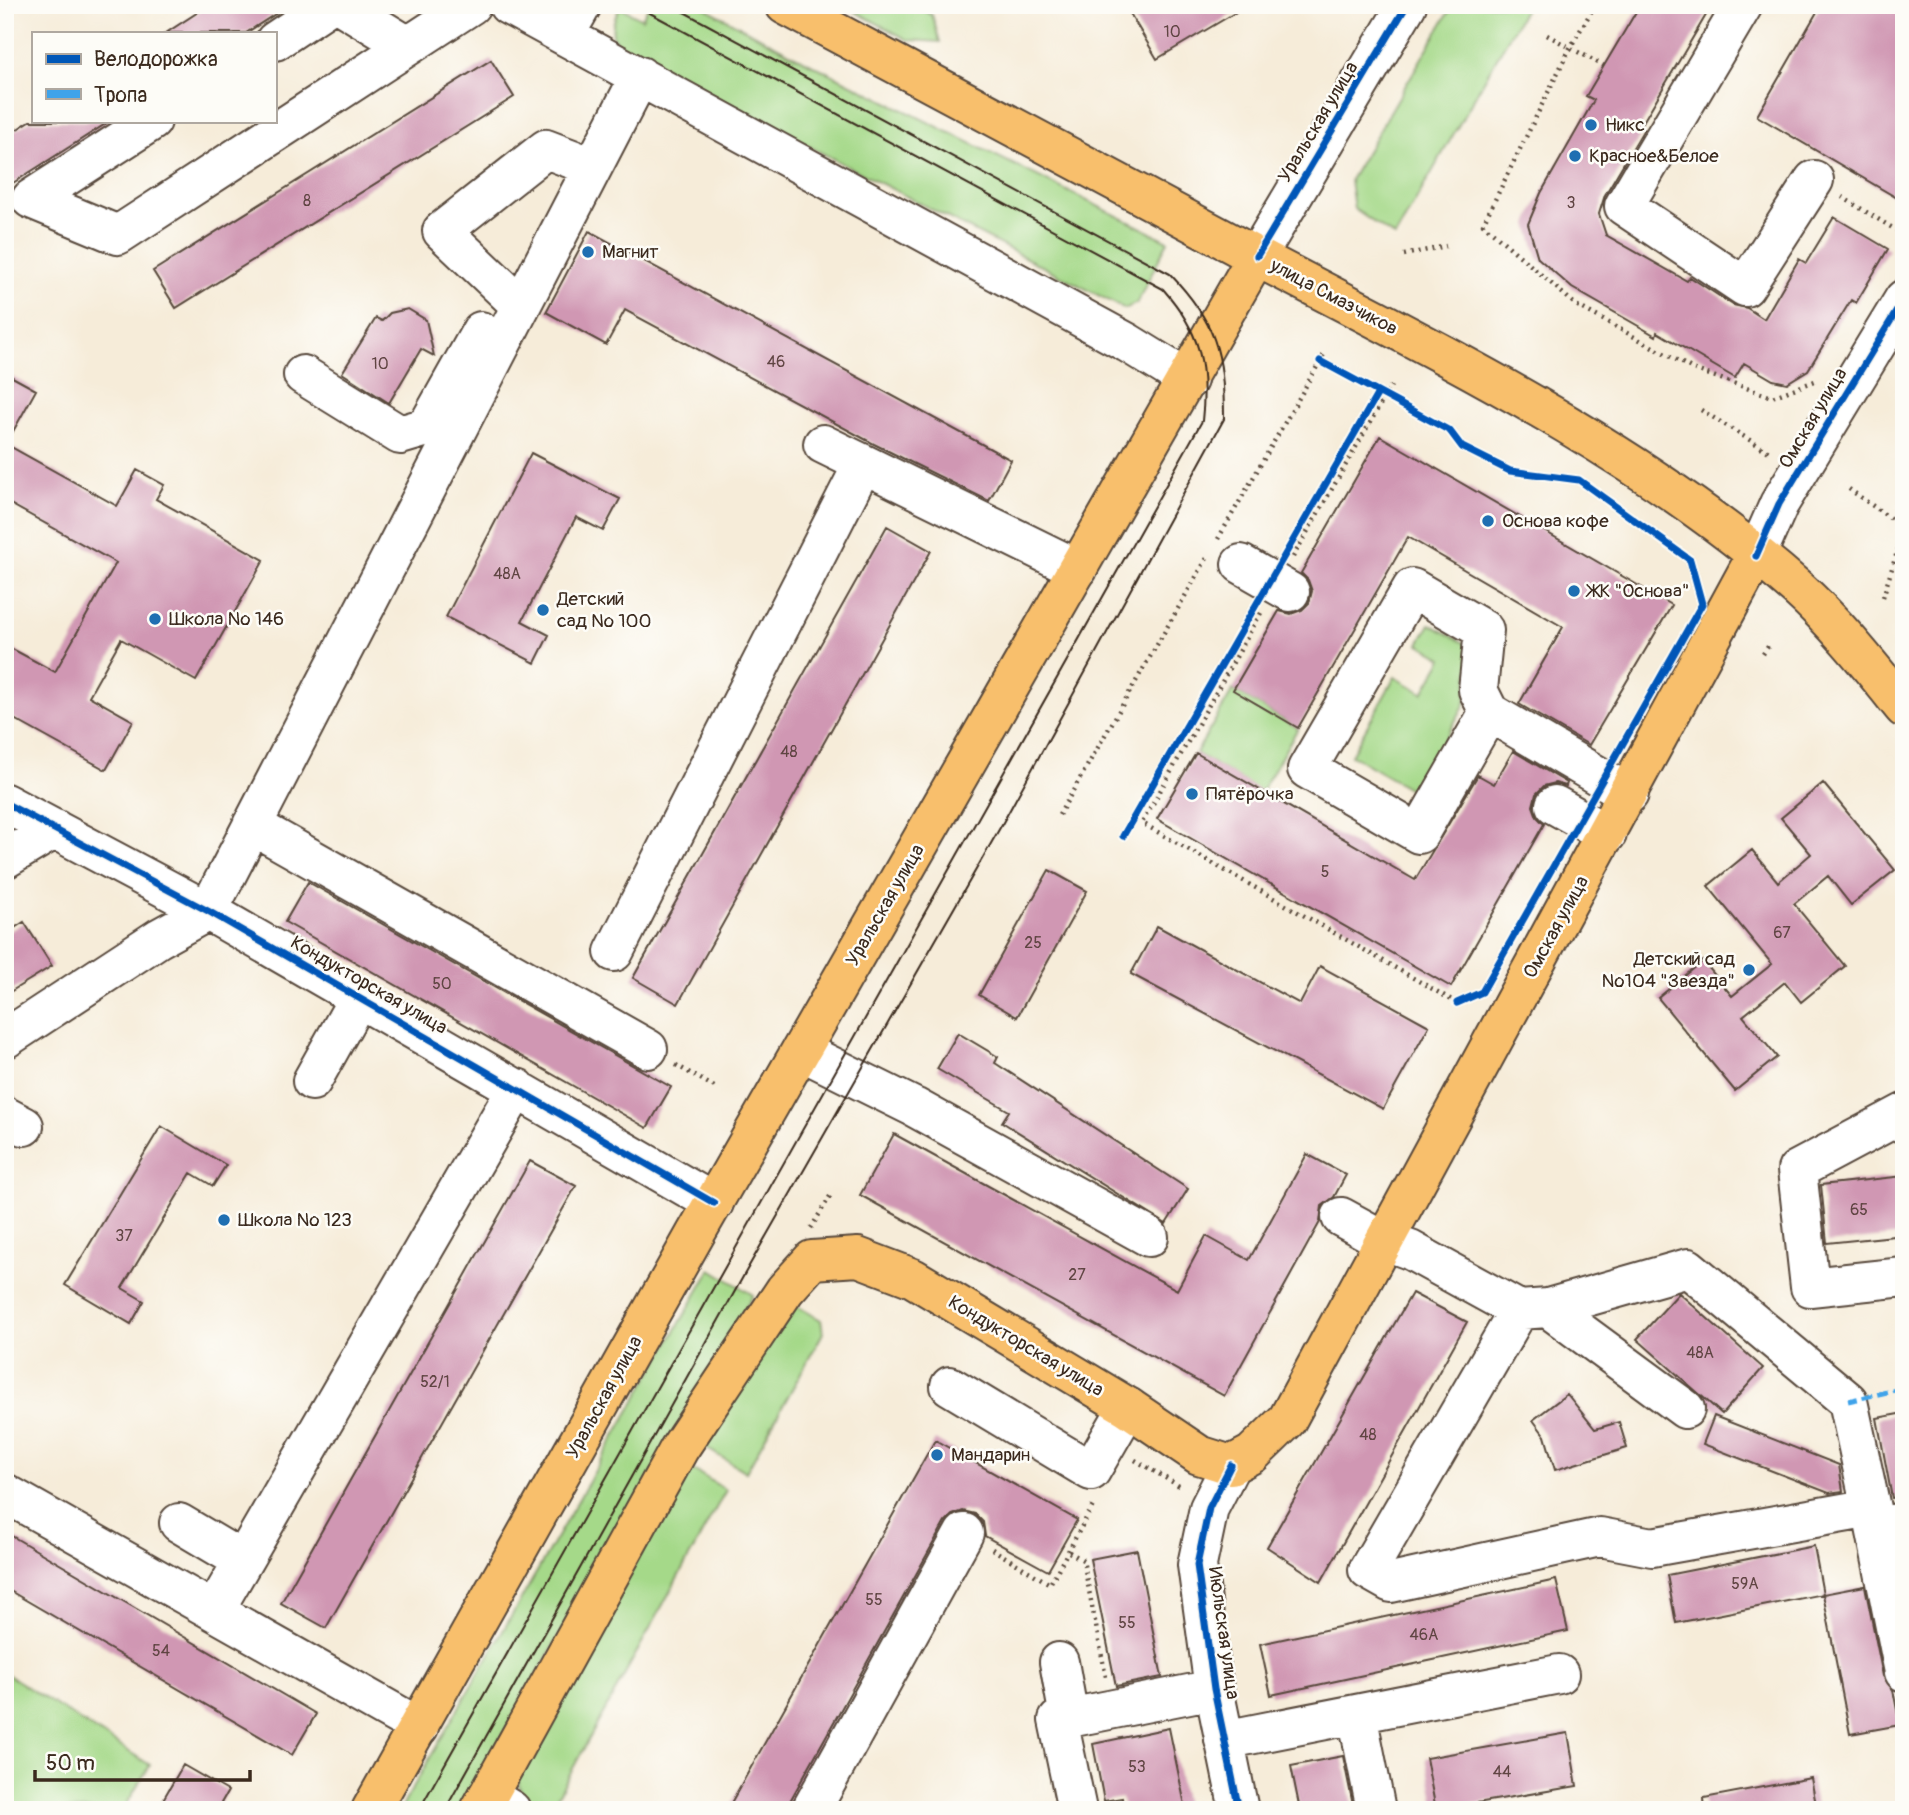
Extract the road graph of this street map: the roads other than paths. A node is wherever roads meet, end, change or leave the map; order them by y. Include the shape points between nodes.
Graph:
1 (329, 5) edge
2 (341, 5) edge
3 (471, 5) edge
4 (508, 5) edge
5 (785, 5) edge
6 (1407, 5) edge
7 (1743, 5) edge
8 (574, 20) edge
9 (276, 40) edge
10 (408, 46) junction
11 (640, 76) junction
12 (150, 122) edge
13 (593, 167) junction
14 (1814, 180) road end
15 (1257, 256) junction
16 (1904, 299) edge
17 (515, 318) junction
18 (303, 374) dead end
19 (1188, 380) junction
20 (824, 444) dead end
21 (863, 464) junction
22 (1756, 556) junction
23 (1078, 569) junction
24 (1904, 708) edge
25 (1489, 712) junction
26 (1559, 798) dead end
27 (5, 803) edge
28 (1616, 816) junction
29 (252, 825) junction
30 (55, 829) junction
31 (5, 859) edge
32 (208, 911) junction
33 (614, 952) dead end
34 (359, 998) junction
35 (5, 1039) edge
36 (648, 1049) road end
37 (801, 1051) junction
38 (312, 1081) dead end
39 (517, 1088) junction
40 (1904, 1113) edge
41 (714, 1203) junction
42 (1341, 1217) dead end
43 (1149, 1237) dead end
44 (1385, 1241) junction
45 (1904, 1277) edge
46 (1534, 1309) junction
47 (950, 1386) dead end
48 (1128, 1407) junction
49 (1685, 1409) dead end
50 (1231, 1465) junction
51 (5, 1493) edge
52 (1883, 1519) edge
53 (179, 1523) dead end
54 (964, 1533) road end
55 (243, 1561) junction
56 (214, 1611) junction
57 (1059, 1662) dead end
58 (1904, 1672) edge
59 (1559, 1674) dead end
60 (1214, 1689) junction
61 (1357, 1714) junction
62 (1069, 1718) junction
63 (419, 1727) junction
64 (1224, 1740) junction
65 (493, 1805) edge
66 (371, 1810) edge
67 (811, 1810) edge
68 (1077, 1810) edge
69 (1239, 1810) edge
70 (1376, 1810) edge

1 - 9 street
2 - 10 street
3 - 10 street
4 - 8 street
5 - 15 main road, улица Смазчиков
6 - 15 street, Уральская улица
7 - 14 street via 1624,206 1745,286
8 - 11 street
10 - 12 street via 118,234 31,199
11 - 13 street
11 - 19 street
13 - 17 street
13 - 17 street via 546,149 442,231
15 - 19 main road, Уральская улица
15 - 22 main road, улица Смазчиков via 1497,383 1619,454
16 - 22 street, Омская улица via 1779,504
17 - 18 street via 488,321 427,428 400,435
17 - 29 street
19 - 23 main road, Уральская улица
20 - 21 street
21 - 23 street
21 - 33 street
22 - 24 main road, улица Смазчиков via 1852,643
22 - 28 main road, Омская улица
23 - 37 main road, Уральская улица
25 - 25 street via 1419,834 1307,769 1412,588 1484,630 1478,690
25 - 28 street
26 - 28 street
27 - 30 street, Кондукторская улица
28 - 44 main road, Омская улица
29 - 32 street
29 - 36 street
30 - 31 street
30 - 32 street, Кондукторская улица
32 - 34 street, Кондукторская улица
32 - 35 street
34 - 38 street
34 - 39 street, Кондукторская улица
37 - 41 main road, Уральская улица
37 - 43 street via 914,1107
39 - 41 street, Кондукторская улица
39 - 55 street
40 - 45 street via 1797,1170 1810,1287
41 - 63 main road, Уральская улица
42 - 44 street
44 - 46 street
44 - 50 main road, Омская улица via 1287,1420 1252,1454
46 - 49 street
46 - 52 street via 1688,1268 1848,1401
46 - 52 street via 1368,1570 1391,1583 1600,1537 1652,1547
47 - 48 street via 1091,1472
48 - 50 main road, Кондукторская улица via 1199,1455
48 - 65 main road, Кондукторская улица via 913,1278 858,1257 811,1246 679,1449
50 - 60 street, Июльская улица via 1209,1507 1197,1565
51 - 56 street
52 - 58 street
53 - 55 street
54 - 67 street
55 - 56 street
56 - 63 street
57 - 62 street
59 - 61 street
60 - 62 street
60 - 64 street, Июльская улица
61 - 64 street
61 - 70 street
62 - 68 street via 1058,1720
63 - 66 main road, Уральская улица
64 - 69 street, Июльская улица

